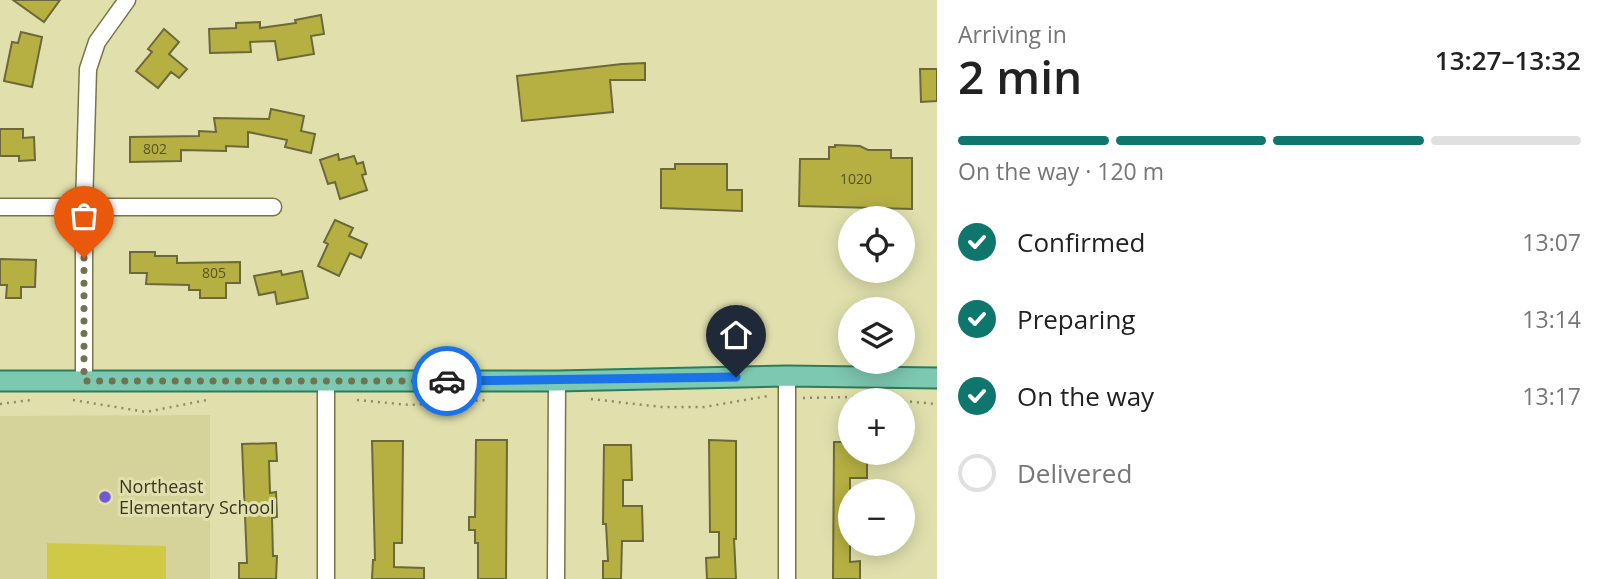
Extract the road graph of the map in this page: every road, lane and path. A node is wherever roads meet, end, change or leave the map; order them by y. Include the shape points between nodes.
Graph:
1 (127, 0) edge
2 (0, 207) edge
3 (84, 207) junction
4 (273, 207) dead end
5 (787, 376) junction
6 (937, 378) edge
7 (0, 381) edge
8 (84, 381) junction
9 (556, 381) junction
10 (326, 390) junction
11 (838, 397) edge
12 (787, 398) junction
13 (590, 399) dead end
14 (33, 400) dead end
15 (71, 400) dead end
16 (212, 400) dead end
17 (492, 400) dead end
18 (915, 402) edge
19 (0, 404) edge
20 (937, 404) edge
21 (326, 579) edge
22 (556, 579) edge
23 (787, 579) edge

1 - 3 street via 97,42 88,69
2 - 3 street
3 - 4 street
3 - 8 street
5 - 6 main road
5 - 9 main road
5 - 12 street
7 - 8 main road
8 - 10 main road
9 - 10 main road
9 - 22 street
10 - 17 path via 410,405
10 - 21 street
11 - 12 path
12 - 13 path via 769,396 704,407
12 - 23 street
14 - 19 path
15 - 16 path via 146,412
18 - 20 path

